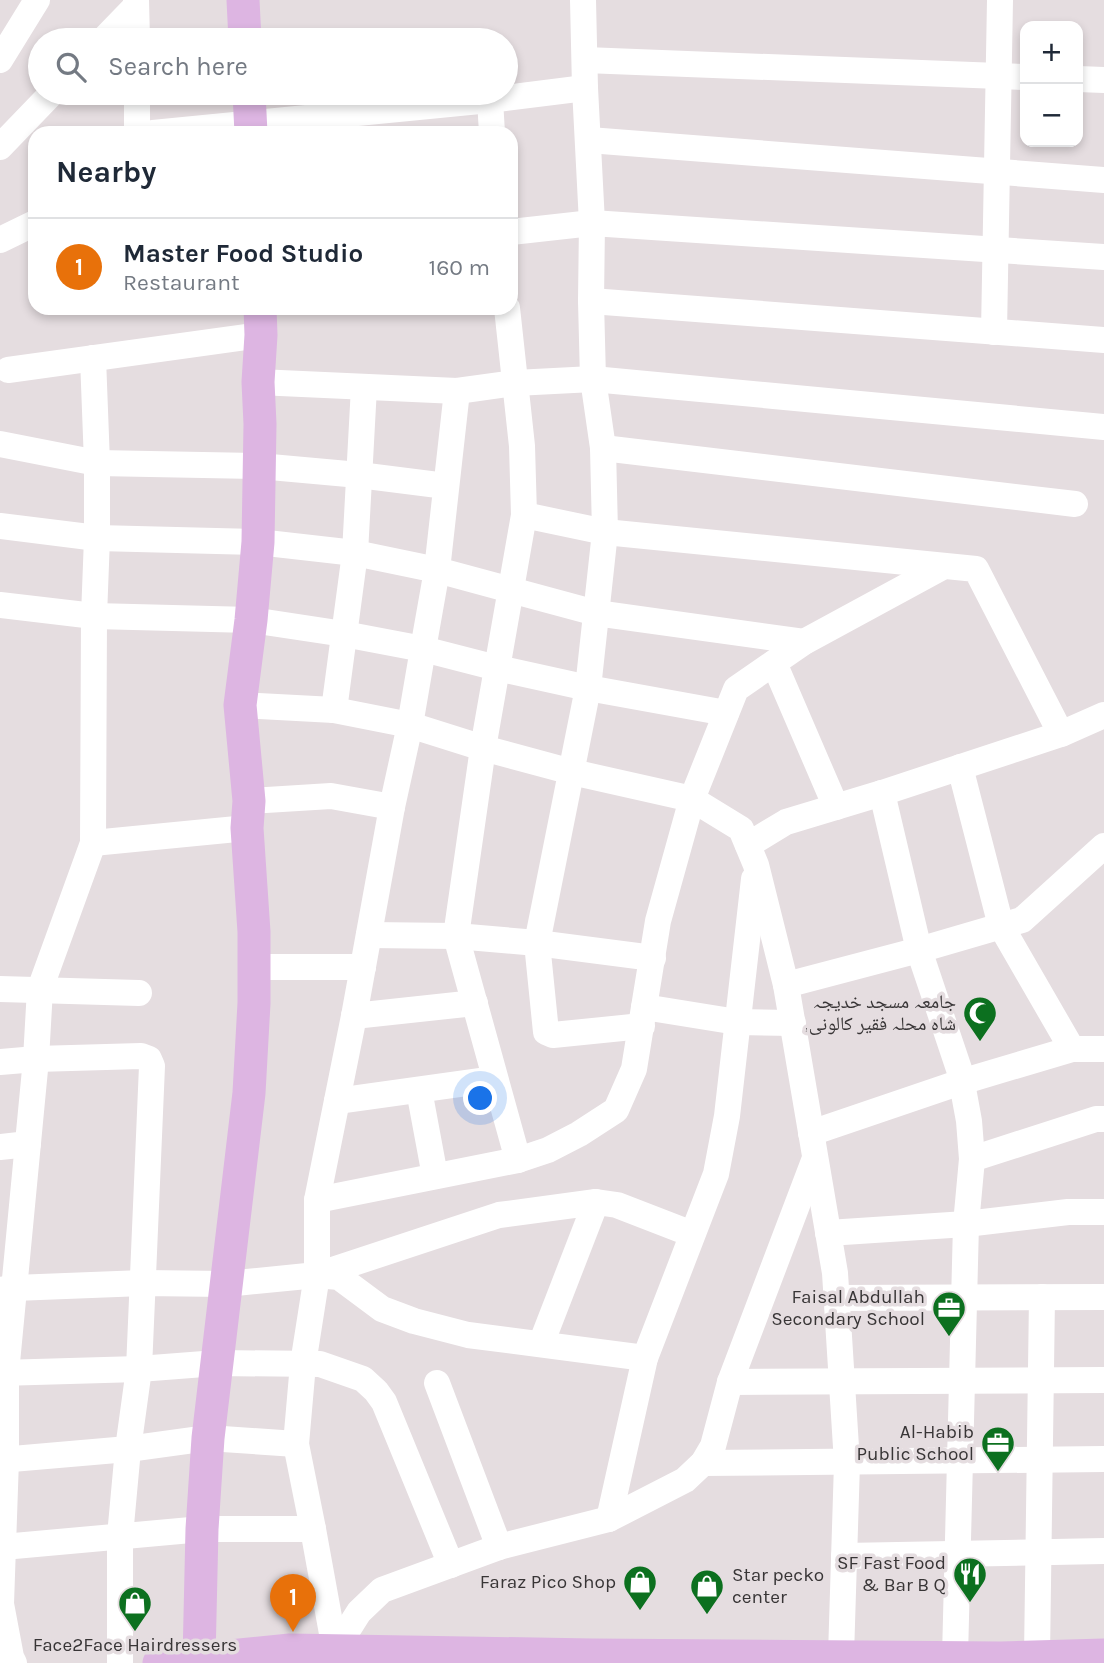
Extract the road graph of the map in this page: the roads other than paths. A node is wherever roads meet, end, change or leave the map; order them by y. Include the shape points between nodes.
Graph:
1 (37, 0) edge
2 (243, 0) edge
3 (583, 0) edge
4 (1000, 0) edge
5 (136, 3) edge
6 (114, 28) edge
7 (136, 28) edge
8 (244, 28) edge
9 (0, 60) edge
10 (586, 60) junction
11 (999, 76) junction
12 (1020, 77) edge
13 (1083, 79) edge
14 (1104, 80) edge
15 (585, 88) junction
16 (518, 96) edge
17 (40, 105) edge
18 (137, 105) edge
19 (415, 105) edge
20 (490, 105) edge
21 (250, 116) edge
22 (138, 126) edge
23 (193, 126) edge
24 (492, 126) edge
25 (589, 140) junction
26 (0, 147) edge
27 (997, 172) junction
28 (1104, 180) edge
29 (593, 223) junction
30 (28, 226) edge
31 (518, 231) edge
32 (0, 240) edge
33 (995, 249) junction
34 (1104, 257) edge
35 (591, 301) junction
36 (508, 315) edge
37 (260, 322) edge
38 (994, 332) junction
39 (1104, 340) edge
40 (93, 358) junction
41 (8, 370) dead end
42 (593, 379) junction
43 (258, 382) junction
44 (515, 383) junction
45 (365, 387) junction
46 (457, 391) junction
47 (1104, 427) edge
48 (0, 444) edge
49 (603, 448) junction
50 (97, 463) junction
51 (259, 466) junction
52 (359, 475) junction
53 (446, 486) junction
54 (1075, 504) dead end
55 (524, 515) junction
56 (0, 526) edge
57 (605, 533) junction
58 (97, 538) junction
59 (258, 542) junction
60 (355, 553) junction
61 (944, 566) junction
62 (437, 569) junction
63 (510, 591) junction
64 (0, 605) edge
65 (596, 613) junction
66 (94, 616) junction
67 (251, 620) junction
68 (344, 634) junction
69 (804, 642) junction
70 (423, 649) junction
71 (774, 663) junction
72 (497, 668) junction
73 (587, 688) junction
74 (240, 705) junction
75 (334, 710) junction
76 (726, 713) junction
77 (1104, 715) edge
78 (410, 725) junction
79 (1061, 734) junction
80 (483, 748) junction
81 (960, 767) junction
82 (572, 772) junction
83 (881, 793) junction
84 (692, 799) junction
85 (391, 807) junction
86 (835, 807) junction
87 (248, 814) junction
88 (93, 842) junction
89 (1104, 846) edge
90 (752, 855) junction
91 (1001, 926) junction
92 (369, 935) junction
93 (456, 936) junction
94 (537, 943) junction
95 (919, 950) junction
96 (653, 958) junction
97 (254, 967) junction
98 (363, 967) junction
99 (786, 985) junction
100 (0, 989) edge
101 (40, 989) junction
102 (139, 993) dead end
103 (475, 1003) junction
104 (354, 1016) junction
105 (643, 1017) junction
106 (737, 1022) junction
107 (793, 1023) junction
108 (1072, 1049) junction
109 (1104, 1049) edge
110 (36, 1059) junction
111 (0, 1062) edge
112 (495, 1079) junction
113 (961, 1082) junction
114 (419, 1090) junction
115 (337, 1101) junction
116 (1104, 1119) edge
117 (28, 1144) junction
118 (813, 1145) junction
119 (0, 1147) edge
120 (972, 1159) junction
121 (517, 1160) junction
122 (435, 1176) junction
123 (317, 1200) junction
124 (596, 1202) junction
125 (1104, 1212) edge
126 (10, 1222) edge
127 (966, 1224) junction
128 (828, 1233) junction
129 (692, 1234) junction
130 (317, 1275) junction
131 (143, 1283) junction
132 (226, 1284) junction
133 (7, 1289) edge
134 (1042, 1297) junction
135 (1104, 1297) edge
136 (836, 1298) junction
137 (964, 1298) junction
138 (541, 1344) junction
139 (645, 1358) junction
140 (217, 1363) junction
141 (303, 1364) junction
142 (139, 1369) junction
143 (3, 1373) edge
144 (1041, 1380) junction
145 (1104, 1380) edge
146 (962, 1381) junction
147 (438, 1382) dead end
148 (730, 1382) junction
149 (842, 1382) junction
150 (208, 1438) junction
151 (296, 1444) junction
152 (128, 1449) junction
153 (3, 1459) edge
154 (1104, 1459) edge
155 (1040, 1460) junction
156 (960, 1461) junction
157 (847, 1462) junction
158 (704, 1463) junction
159 (609, 1519) junction
160 (202, 1529) junction
161 (313, 1529) junction
162 (120, 1536) junction
163 (2, 1537) edge
164 (499, 1547) junction
165 (1104, 1551) edge
166 (1039, 1553) junction
167 (958, 1554) junction
168 (844, 1556) junction
169 (451, 1565) junction
170 (335, 1650) junction
171 (1104, 1654) edge
172 (841, 1656) junction
173 (1037, 1656) junction
174 (372, 1657) edge
175 (955, 1657) junction
176 (199, 1659) junction
177 (594, 1659) edge
178 (910, 1660) edge
179 (14, 1663) edge
180 (120, 1663) edge
181 (159, 1663) edge

1 - 9 street
2 - 8 main road
3 - 10 street
4 - 11 street
5 - 6 street
5 - 7 street
10 - 11 street
10 - 15 street
11 - 12 street
11 - 27 street
13 - 14 street
15 - 16 street
15 - 25 street
17 - 26 street
18 - 22 street
19 - 21 street
20 - 24 street
21 - 23 street
25 - 27 street
25 - 29 street
27 - 28 street
27 - 33 street
29 - 31 street
29 - 33 street
29 - 35 street
30 - 32 street
33 - 34 street
33 - 38 street
35 - 38 street
35 - 42 street
36 - 44 street
37 - 40 street
37 - 43 main road
38 - 39 street
40 - 41 street
40 - 50 street
42 - 44 street
42 - 47 street
42 - 49 street
43 - 45 street
43 - 51 main road
44 - 46 street
44 - 55 street
45 - 46 street
45 - 52 street
46 - 53 street
48 - 50 street
49 - 54 street
49 - 57 street
50 - 51 street
50 - 58 street
51 - 52 street
51 - 59 main road
52 - 53 street
52 - 60 street
53 - 62 street
55 - 57 street
55 - 63 street
56 - 58 street
57 - 61 street
57 - 65 street
58 - 59 street
58 - 66 street
59 - 60 street
59 - 67 main road
60 - 62 street
60 - 68 street
61 - 69 street
61 - 79 street via 976,569
62 - 63 street
62 - 70 street
63 - 65 street
63 - 72 street
64 - 66 street
65 - 69 street
65 - 73 street
66 - 67 street
66 - 88 street
67 - 68 street
67 - 74 main road
68 - 70 street
68 - 75 street
69 - 71 street
70 - 72 street
70 - 78 street
71 - 76 street via 736,689
71 - 86 street
72 - 73 street
72 - 80 street
73 - 76 street
73 - 82 street
74 - 75 street
74 - 87 main road
75 - 78 street
76 - 84 street
77 - 79 street
78 - 80 street
78 - 85 street
79 - 81 street
80 - 82 street
80 - 93 street
81 - 83 street
81 - 91 street
82 - 84 street
82 - 94 street
83 - 86 street
83 - 95 street
84 - 90 street via 741,829
84 - 96 street via 658,921
85 - 87 street via 331,796
85 - 92 street
86 - 90 street via 786,822
87 - 88 street
87 - 97 main road
88 - 101 street
89 - 91 street via 1022,920
90 - 99 street
90 - 106 street
91 - 95 street
91 - 108 street
92 - 93 street
92 - 98 street
93 - 94 street
93 - 103 street
94 - 96 street
94 - 105 street via 546,1032 553,1035
95 - 99 street
95 - 113 street
96 - 105 street
97 - 98 street
97 - 132 main road via 249,1094
98 - 104 street
99 - 107 street
100 - 101 street
101 - 102 street
101 - 110 street
103 - 104 street
103 - 112 street
104 - 115 street
105 - 106 street
105 - 121 street via 634,1069 615,1110 548,1150
106 - 107 street
106 - 129 street via 716,1174
107 - 118 street
108 - 109 street
108 - 113 street
110 - 111 street
110 - 117 street
110 - 131 street via 149,1059
112 - 114 street
112 - 121 street
113 - 118 street
113 - 120 street
114 - 115 street
114 - 122 street
115 - 123 street
116 - 120 street
117 - 119 street
117 - 126 street
118 - 128 street
118 - 148 street
120 - 127 street
121 - 122 street
122 - 123 street
123 - 130 street
124 - 129 street via 617,1205
124 - 130 street via 499,1215
124 - 138 street
125 - 127 street
126 - 133 street
127 - 128 street
127 - 137 street
128 - 136 street
129 - 139 street
130 - 132 street
130 - 138 street via 339,1278 382,1309 414,1321 468,1335
130 - 141 street
131 - 132 street
131 - 133 street
131 - 142 street
132 - 140 main road
133 - 143 street
134 - 135 street
134 - 137 street
134 - 144 street
136 - 137 street
136 - 149 street
137 - 146 street
138 - 139 street
139 - 159 street
140 - 141 street
140 - 142 street
140 - 150 main road
141 - 151 street
141 - 169 street via 320,1364 363,1379 376,1391
142 - 143 street
142 - 152 street
143 - 153 street
144 - 145 street
144 - 146 street
144 - 155 street
146 - 149 street
146 - 156 street
147 - 164 street
148 - 149 street
148 - 158 street
149 - 157 street
150 - 151 street
150 - 152 street
150 - 160 main road
151 - 161 street
152 - 153 street
152 - 162 street
153 - 163 street
154 - 155 street
155 - 156 street
155 - 166 street
156 - 157 street
156 - 167 street
157 - 158 street
157 - 168 street
158 - 159 street via 685,1480
159 - 164 street
160 - 161 street
160 - 162 street
160 - 176 main road
161 - 170 street
162 - 163 street
162 - 180 street
163 - 179 street via 1,1604
164 - 169 street
165 - 166 street
166 - 167 street
166 - 173 street
167 - 168 street
167 - 175 street
168 - 172 street
169 - 170 street via 382,1590 359,1612
170 - 174 main road
170 - 176 main road
171 - 173 main road
172 - 177 main road
172 - 178 main road
173 - 175 main road
174 - 177 main road
175 - 178 main road
176 - 181 main road

